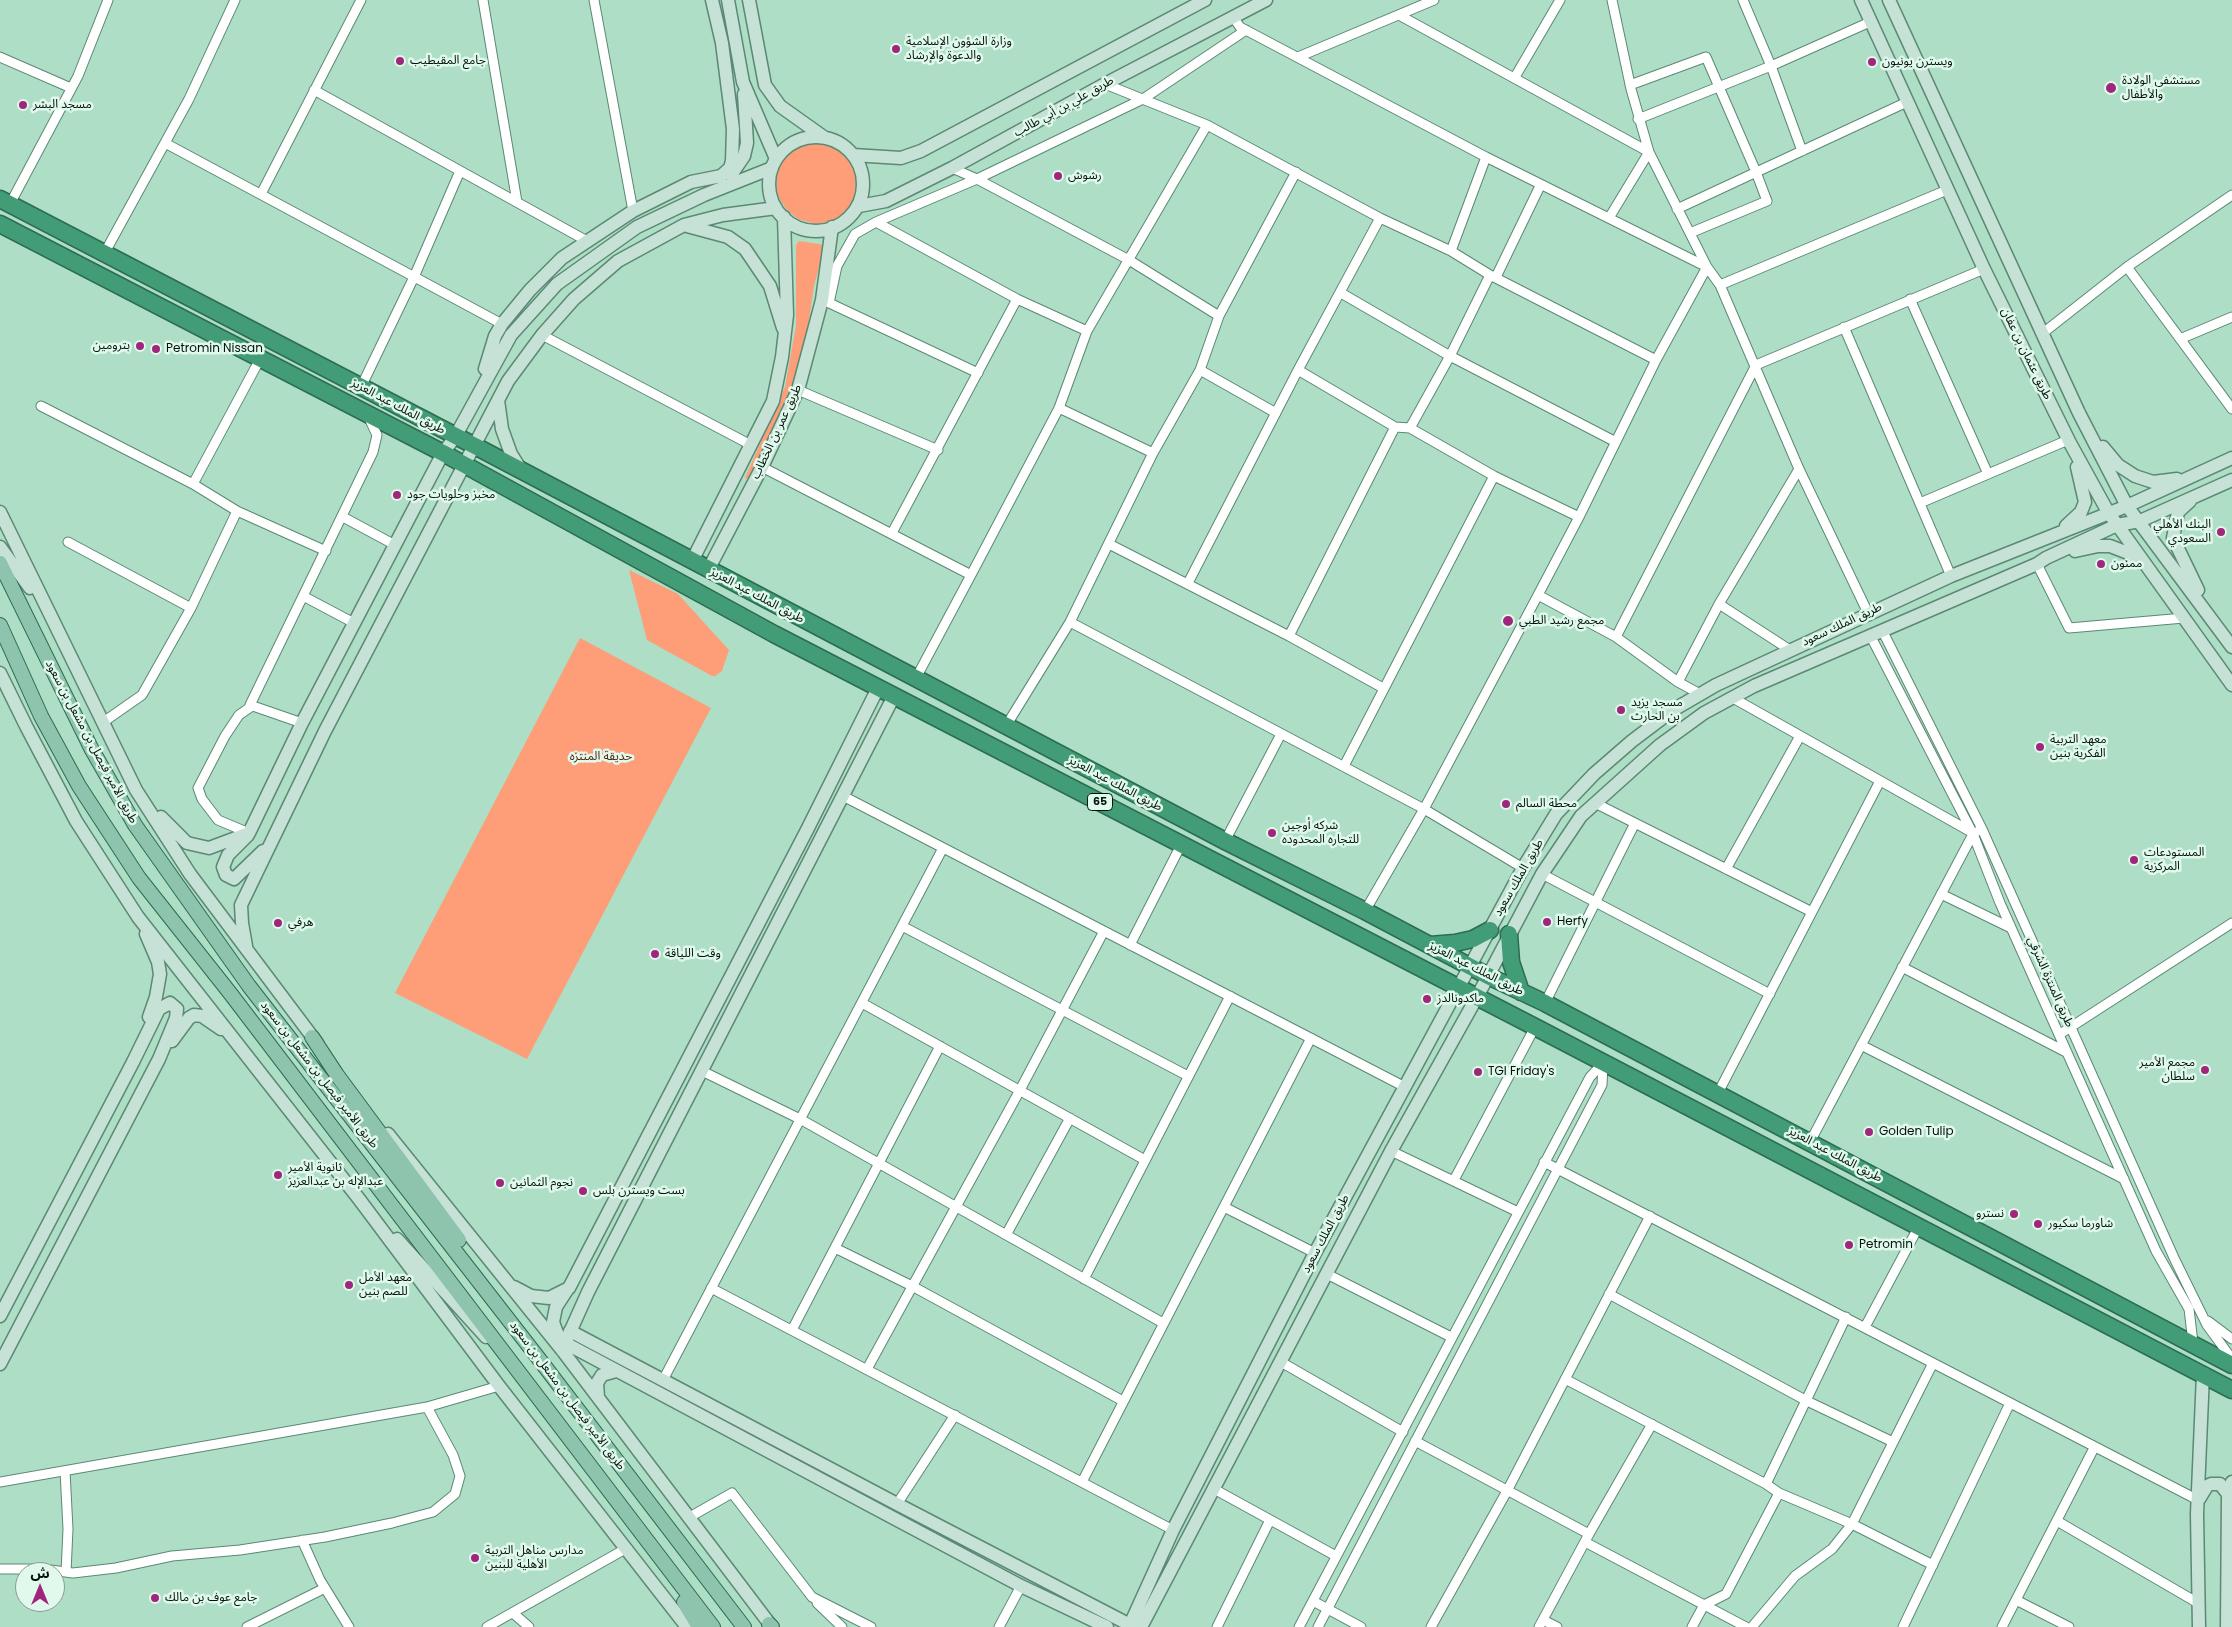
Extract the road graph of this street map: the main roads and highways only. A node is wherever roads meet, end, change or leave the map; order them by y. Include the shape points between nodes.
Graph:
1 (712, 0) edge
2 (728, 0) edge
3 (749, 0) edge
4 (1266, 0) edge
5 (1861, 0) edge
6 (1889, 0) edge
7 (1200, 1) edge
8 (743, 82) junction
9 (826, 138) junction
10 (853, 155) junction
11 (774, 163) junction
12 (721, 176) junction
13 (704, 195) junction
14 (5, 202) edge
15 (859, 206) junction
16 (780, 213) junction
17 (0, 224) edge
18 (684, 225) junction
19 (637, 226) junction
20 (832, 227) junction
21 (557, 284) junction
22 (525, 296) junction
23 (785, 333) junction
24 (478, 393) junction
25 (498, 399) junction
26 (2084, 423) junction
27 (455, 437) junction
28 (2069, 441) junction
29 (474, 446) junction
30 (443, 454) junction
31 (2232, 458) edge
32 (464, 466) junction
33 (521, 470) junction
34 (2192, 477) junction
35 (2232, 480) edge
36 (2212, 488) junction
37 (2127, 506) junction
38 (0, 512) edge
39 (2108, 512) junction
40 (2140, 521) junction
41 (2117, 526) junction
42 (2058, 533) junction
43 (0, 547) edge
44 (692, 561) junction
45 (2041, 561) junction
46 (0, 563) edge
47 (708, 570) junction
48 (2155, 580) junction
49 (47, 610) junction
50 (0, 624) edge
51 (2217, 627) junction
52 (2232, 647) edge
53 (0, 672) edge
54 (2232, 685) edge
55 (878, 688) junction
56 (894, 696) junction
57 (136, 790) junction
58 (249, 833) junction
59 (273, 840) junction
60 (138, 917) junction
61 (1490, 930) junction
62 (1509, 934) junction
63 (1429, 945) junction
64 (246, 949) junction
65 (1470, 966) junction
66 (1488, 976) junction
67 (1457, 988) junction
68 (1521, 992) junction
69 (1476, 997) junction
70 (232, 1037) junction
71 (312, 1037) junction
72 (159, 1059) junction
73 (133, 1062) junction
74 (359, 1199) junction
75 (509, 1284) junction
76 (569, 1288) junction
77 (0, 1316) edge
78 (566, 1341) junction
79 (536, 1355) junction
80 (0, 1364) edge
81 (2232, 1365) edge
82 (616, 1371) junction
83 (519, 1373) junction
84 (2203, 1374) junction
85 (2232, 1390) edge
86 (598, 1397) junction
87 (2230, 1488) edge
88 (2198, 1500) junction
89 (636, 1527) junction
90 (771, 1626) edge
91 (1130, 1626) edge
92 (687, 1627) edge
93 (699, 1627) edge
94 (713, 1627) edge
95 (744, 1627) edge
96 (1107, 1627) edge
97 (1141, 1627) edge
98 (2199, 1627) edge
99 (2227, 1627) edge

1 - 12 main road via 722,43 733,129 732,161 730,168
2 - 8 main road
3 - 9 main road via 765,85 780,106
4 - 15 main road, طريق علي بن أبي طالب via 952,168 886,201
5 - 28 main road, طريق عثمان بن عفان via 1984,269
6 - 26 main road, طريق عثمان بن عفان
7 - 10 main road via 921,151 901,158
8 - 11 main road
8 - 13 main road via 748,144 744,156 729,178
9 - 10 main road via 845,147
9 - 11 main road via 811,137 798,141 786,148
10 - 15 main road via 863,181
11 - 13 main road
11 - 16 main road via 769,189
12 - 19 main road via 672,200
12 - 22 main road via 691,182 633,212 562,258
13 - 19 main road
14 - 27 highway, طريق الملك عبد العزيز / 65
15 - 20 main road via 849,218
16 - 18 main road via 723,215
16 - 20 main road via 794,225 807,229
16 - 23 main road, طريق عمر بن الخطاب via 787,288
17 - 30 highway, طريق الملك عبد العزيز / 65
18 - 23 main road via 728,237 745,248 770,286
18 - 25 main road via 618,261 574,299 542,335
19 - 21 main road
20 - 47 main road, طريق عمر بن الخطاب via 826,301 798,390
21 - 22 main road
21 - 24 main road via 511,335
22 - 24 main road via 495,336
23 - 44 main road, طريق عمر بن الخطاب via 773,401
24 - 27 main road
25 - 29 main road
25 - 33 main road via 502,429
26 - 34 main road via 2118,465 2135,476 2153,482
26 - 37 main road, طريق عثمان بن عفان
27 - 29 highway, طريق الملك عبد العزيز / 65
27 - 30 main road
28 - 39 main road, طريق عثمان بن عفان
28 - 42 main road via 2086,502 2081,512
29 - 32 main road
29 - 33 highway, طريق الملك عبد العزيز / 65
30 - 32 highway, طريق الملك عبد العزيز / 65
30 - 58 main road via 302,723
31 - 34 main road, طريق الملك سعود
32 - 55 highway, طريق الملك عبد العزيز / 65
32 - 59 main road via 325,731
33 - 44 highway, طريق الملك عبد العزيز / 65
34 - 37 main road, طريق الملك سعود
35 - 36 main road, طريق الملك سعود
36 - 40 main road, طريق الملك سعود
36 - 51 main road via 2190,500 2178,512 2173,538
37 - 39 main road, طريق الملك سعود
37 - 40 main road, طريق عثمان بن عفان
38 - 49 main road, طريق الأمير فيصل بن مشعل بن سعود
39 - 41 main road, طريق عثمان بن عفان
39 - 42 main road, طريق الملك سعود
40 - 41 main road, طريق الملك سعود
40 - 51 main road, طريق عثمان بن عفان
41 - 45 main road, طريق الملك سعود
41 - 48 main road, طريق عثمان بن عفان
42 - 61 main road, طريق الملك سعود via 1868,613 1700,694 1666,715 1594,774 1556,814
43 - 49 main road
44 - 47 highway, طريق الملك عبد العزيز / 65
45 - 48 main road via 2098,546 2110,546 2128,553
45 - 62 main road, طريق الملك سعود via 1754,686 1704,713 1660,745 1580,816 1542,874
46 - 79 main road, طريق الأمير فيصل بن مشعل بن سعود via 91,748 135,825 249,986
47 - 63 highway, طريق الملك عبد العزيز / 65
48 - 54 main road, طريق عثمان بن عفان
49 - 57 main road, طريق الأمير فيصل بن مشعل بن سعود
50 - 83 main road, طريق الأمير فيصل بن مشعل بن سعود via 41,716 139,878
51 - 52 main road, طريق عثمان بن عفان
53 - 60 main road via 76,821
55 - 56 highway, طريق الملك عبد العزيز / 65
55 - 76 main road
56 - 67 highway, طريق الملك عبد العزيز / 65
56 - 78 main road via 588,1292
57 - 58 main road via 187,843 209,848
57 - 64 main road, طريق الأمير فيصل بن مشعل بن سعود via 190,874
58 - 59 main road via 228,855 223,867 226,875 234,879
59 - 64 main road via 241,905
60 - 70 main road
60 - 73 main road via 160,974 156,997
61 - 63 highway via 1473,939
61 - 65 main road, طريق الملك سعود
62 - 66 main road, طريق الملك سعود
62 - 68 highway via 1511,962
63 - 65 highway, طريق الملك عبد العزيز / 65
64 - 71 main road, طريق الأمير فيصل بن مشعل بن سعود
65 - 66 highway, طريق الملك عبد العزيز / 65
65 - 67 main road, طريق الملك سعود
66 - 68 highway, طريق الملك عبد العزيز / 65
66 - 69 main road, طريق الملك سعود
67 - 69 highway, طريق الملك عبد العزيز / 65
67 - 91 main road, طريق الملك سعود via 1315,1253 1173,1530
68 - 81 highway, طريق الملك عبد العزيز / 65
69 - 84 highway, طريق الملك عبد العزيز / 65
69 - 97 main road, طريق الملك سعود via 1391,1151
70 - 72 main road via 202,1016 194,1015
70 - 74 main road
71 - 75 main road, طريق الأمير فيصل بن مشعل بن سعود
71 - 79 main road via 500,1294
72 - 73 main road via 176,1018 177,1009 170,1003 159,1008
72 - 80 main road
73 - 77 main road
74 - 83 main road
74 - 92 main road via 499,1386
75 - 76 main road via 532,1296 549,1298
75 - 78 main road, طريق الأمير فيصل بن مشعل بن سعود
76 - 78 main road via 556,1307 553,1322 557,1333
78 - 82 main road
78 - 86 main road
78 - 91 main road via 663,1380
79 - 95 main road, طريق الأمير فيصل بن مشعل بن سعود
82 - 86 main road via 602,1375 597,1384
82 - 96 main road via 1021,1586
83 - 89 main road, طريق الأمير فيصل بن مشعل بن سعود
84 - 85 highway, طريق الملك عبد العزيز
84 - 88 main road
86 - 90 main road
87 - 88 main road via 2211,1484 2206,1486
87 - 99 main road
88 - 98 main road
89 - 93 main road
89 - 94 main road, طريق الأمير فيصل بن مشعل بن سعود

